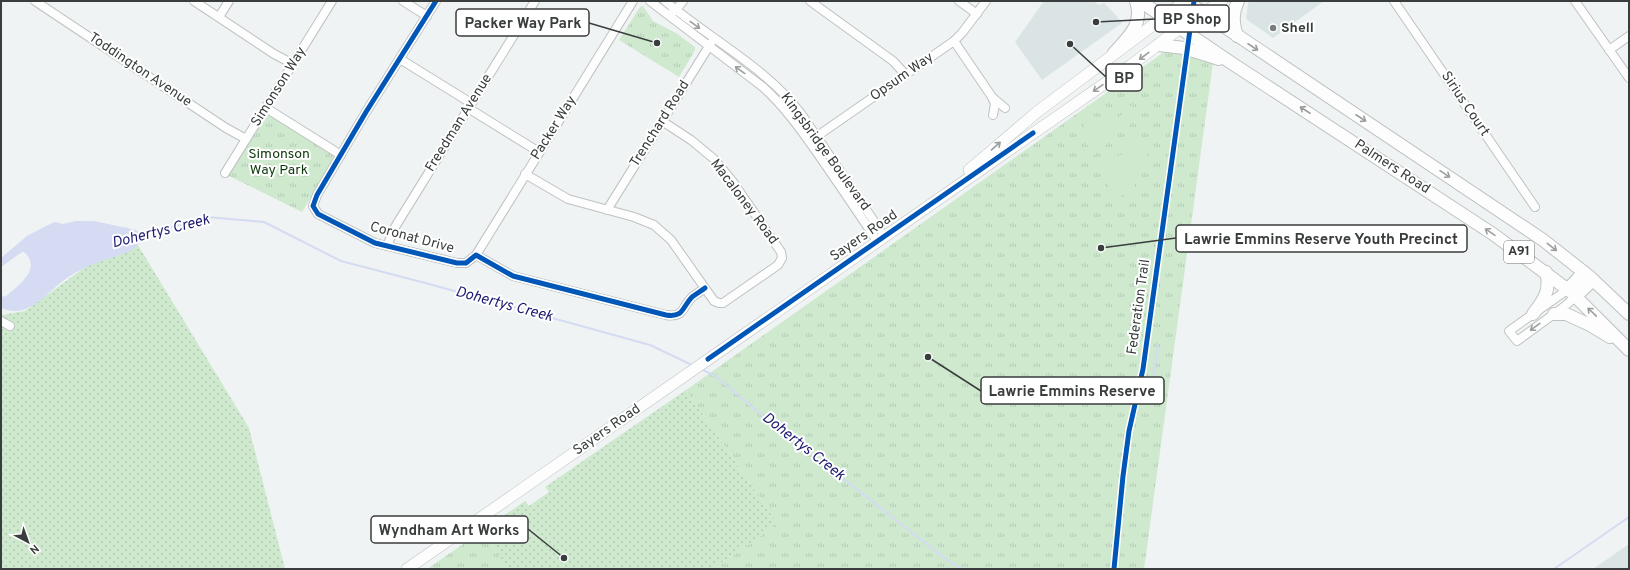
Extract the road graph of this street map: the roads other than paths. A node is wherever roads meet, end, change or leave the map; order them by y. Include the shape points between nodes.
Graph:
1 (35, 1) edge
2 (194, 1) edge
3 (229, 1) edge
4 (332, 1) edge
5 (403, 1) edge
6 (436, 1) edge
7 (535, 1) edge
8 (633, 1) edge
9 (650, 1) edge
10 (683, 1) edge
11 (810, 1) edge
12 (958, 1) edge
13 (986, 1) edge
14 (1136, 1) edge
15 (1140, 1) edge
16 (1186, 1) edge
17 (1222, 1) edge
18 (1238, 1) edge
19 (1394, 1) edge
20 (1575, 1) edge
21 (672, 5) edge
22 (1203, 13) junction
23 (977, 14) junction
24 (668, 15) junction
25 (427, 16) junction
26 (218, 17) junction
27 (1163, 17) junction
28 (1180, 28) junction
29 (1237, 36) junction
30 (1629, 36) edge
31 (714, 39) junction
32 (954, 41) junction
33 (1159, 45) junction
34 (709, 46) junction
35 (1609, 50) junction
36 (1114, 54) junction
37 (400, 59) junction
38 (293, 64) junction
39 (1233, 64) junction
40 (757, 71) junction
41 (906, 75) junction
42 (752, 78) junction
43 (1629, 78) edge
44 (992, 97) junction
45 (470, 105) junction
46 (266, 108) junction
47 (1006, 108) dead end
48 (993, 115) dead end
49 (662, 121) junction
50 (817, 137) junction
51 (246, 139) junction
52 (809, 142) junction
53 (539, 152) junction
54 (341, 155) junction
55 (225, 173) dead end
56 (525, 174) junction
57 (864, 205) junction
58 (1535, 207) dead end
59 (924, 208) junction
60 (607, 210) junction
61 (856, 210) junction
62 (880, 239) junction
63 (387, 246) junction
64 (476, 255) junction
65 (1546, 272) junction
66 (1588, 276) junction
67 (705, 288) junction
68 (1571, 293) junction
69 (1533, 314) junction
70 (1554, 314) junction
71 (1629, 314) edge
72 (1, 321) edge
73 (10, 326) dead end
74 (1627, 348) edge
75 (407, 569) edge

1 - 51 street, Toddington Avenue
2 - 26 street
3 - 26 street
4 - 38 street, Simonson Way
5 - 25 street
6 - 25 street, Coronat Drive
7 - 45 street, Freedman Avenue
8 - 53 street, Packer Way
9 - 24 street, Kingsbridge Boulevard
10 - 21 street
11 - 41 street via 893,61
12 - 23 street
13 - 23 street, Opsum Way
14 - 36 highway via 1139,9 1137,22
15 - 27 highway, Palmers Road / A91
16 - 22 highway, Palmers Road / A91
16 - 27 main road, Sayers Road
17 - 22 main road, Sayers Road
18 - 29 highway via 1233,14
19 - 58 street, Sirius Court
20 - 35 street
21 - 24 street
21 -> 31 street, Kingsbridge Boulevard
22 - 28 main road, Sayers Road
22 - 29 highway, Palmers Road / A91
23 - 32 street, Opsum Way
24 - 34 street, Kingsbridge Boulevard
25 - 37 street, Coronat Drive
26 - 38 street
27 - 28 highway, Palmers Road / A91
27 - 36 main road, Sayers Road
28 - 33 main road, Sayers Road
28 - 39 highway, Palmers Road / A91
29 -> 66 highway, Palmers Road / A91 via 1537,236
30 - 35 street
31 - 34 street, Trenchard Road
31 - 40 street, Kingsbridge Boulevard
32 - 41 street, Opsum Way
32 - 44 street
33 - 39 highway via 1184,48
33 -> 59 main road, Sayers Road
42 -> 34 street, Kingsbridge Boulevard
34 - 49 street, Trenchard Road
35 - 43 street
59 -> 36 main road, Sayers Road via 1037,112
37 - 45 street
37 - 54 street, Coronat Drive
38 - 46 street, Simonson Way
65 -> 39 highway, Palmers Road / A91 via 1493,234
40 - 42 street
40 - 50 street, Kingsbridge Boulevard via 787,97
41 - 50 street, Opsum Way
42 - 52 street, Kingsbridge Boulevard via 780,103
44 - 47 street
44 - 48 street via 995,104
45 - 53 street
45 - 63 street, Freedman Avenue via 394,227
46 - 51 street, Simonson Way
46 - 54 street
49 - 60 street, Trenchard Road
49 - 67 street, Macaloney Road via 695,143 720,166 780,249 782,258 776,267 723,303 714,300
50 - 52 street, Opsum Way
50 - 57 street, Kingsbridge Boulevard
51 - 55 street, Simonson Way
52 - 61 street, Kingsbridge Boulevard
53 - 56 street, Packer Way
54 - 63 street, Coronat Drive via 314,200 314,210 365,239
56 - 60 street via 568,199
56 - 64 street, Packer Way
57 - 61 street
57 - 62 street, Kingsbridge Boulevard
59 - 62 main road, Sayers Road
60 - 67 street via 643,220 660,229 676,246
61 - 62 street, Kingsbridge Boulevard
62 - 75 main road, Sayers Road
63 - 64 street, Coronat Drive via 457,263 466,263
64 - 67 street via 513,276 671,316 679,315 692,298
65 - 68 highway, Palmers Road / A91
65 - 69 highway via 1548,288
66 - 68 highway
66 - 71 highway, Palmers Road / A91
68 - 69 street
68 - 70 street
74 -> 68 highway, Palmers Road / A91
70 -> 69 street via 1517,341 1509,331
70 - 74 highway via 1566,314 1590,324
72 - 73 street

